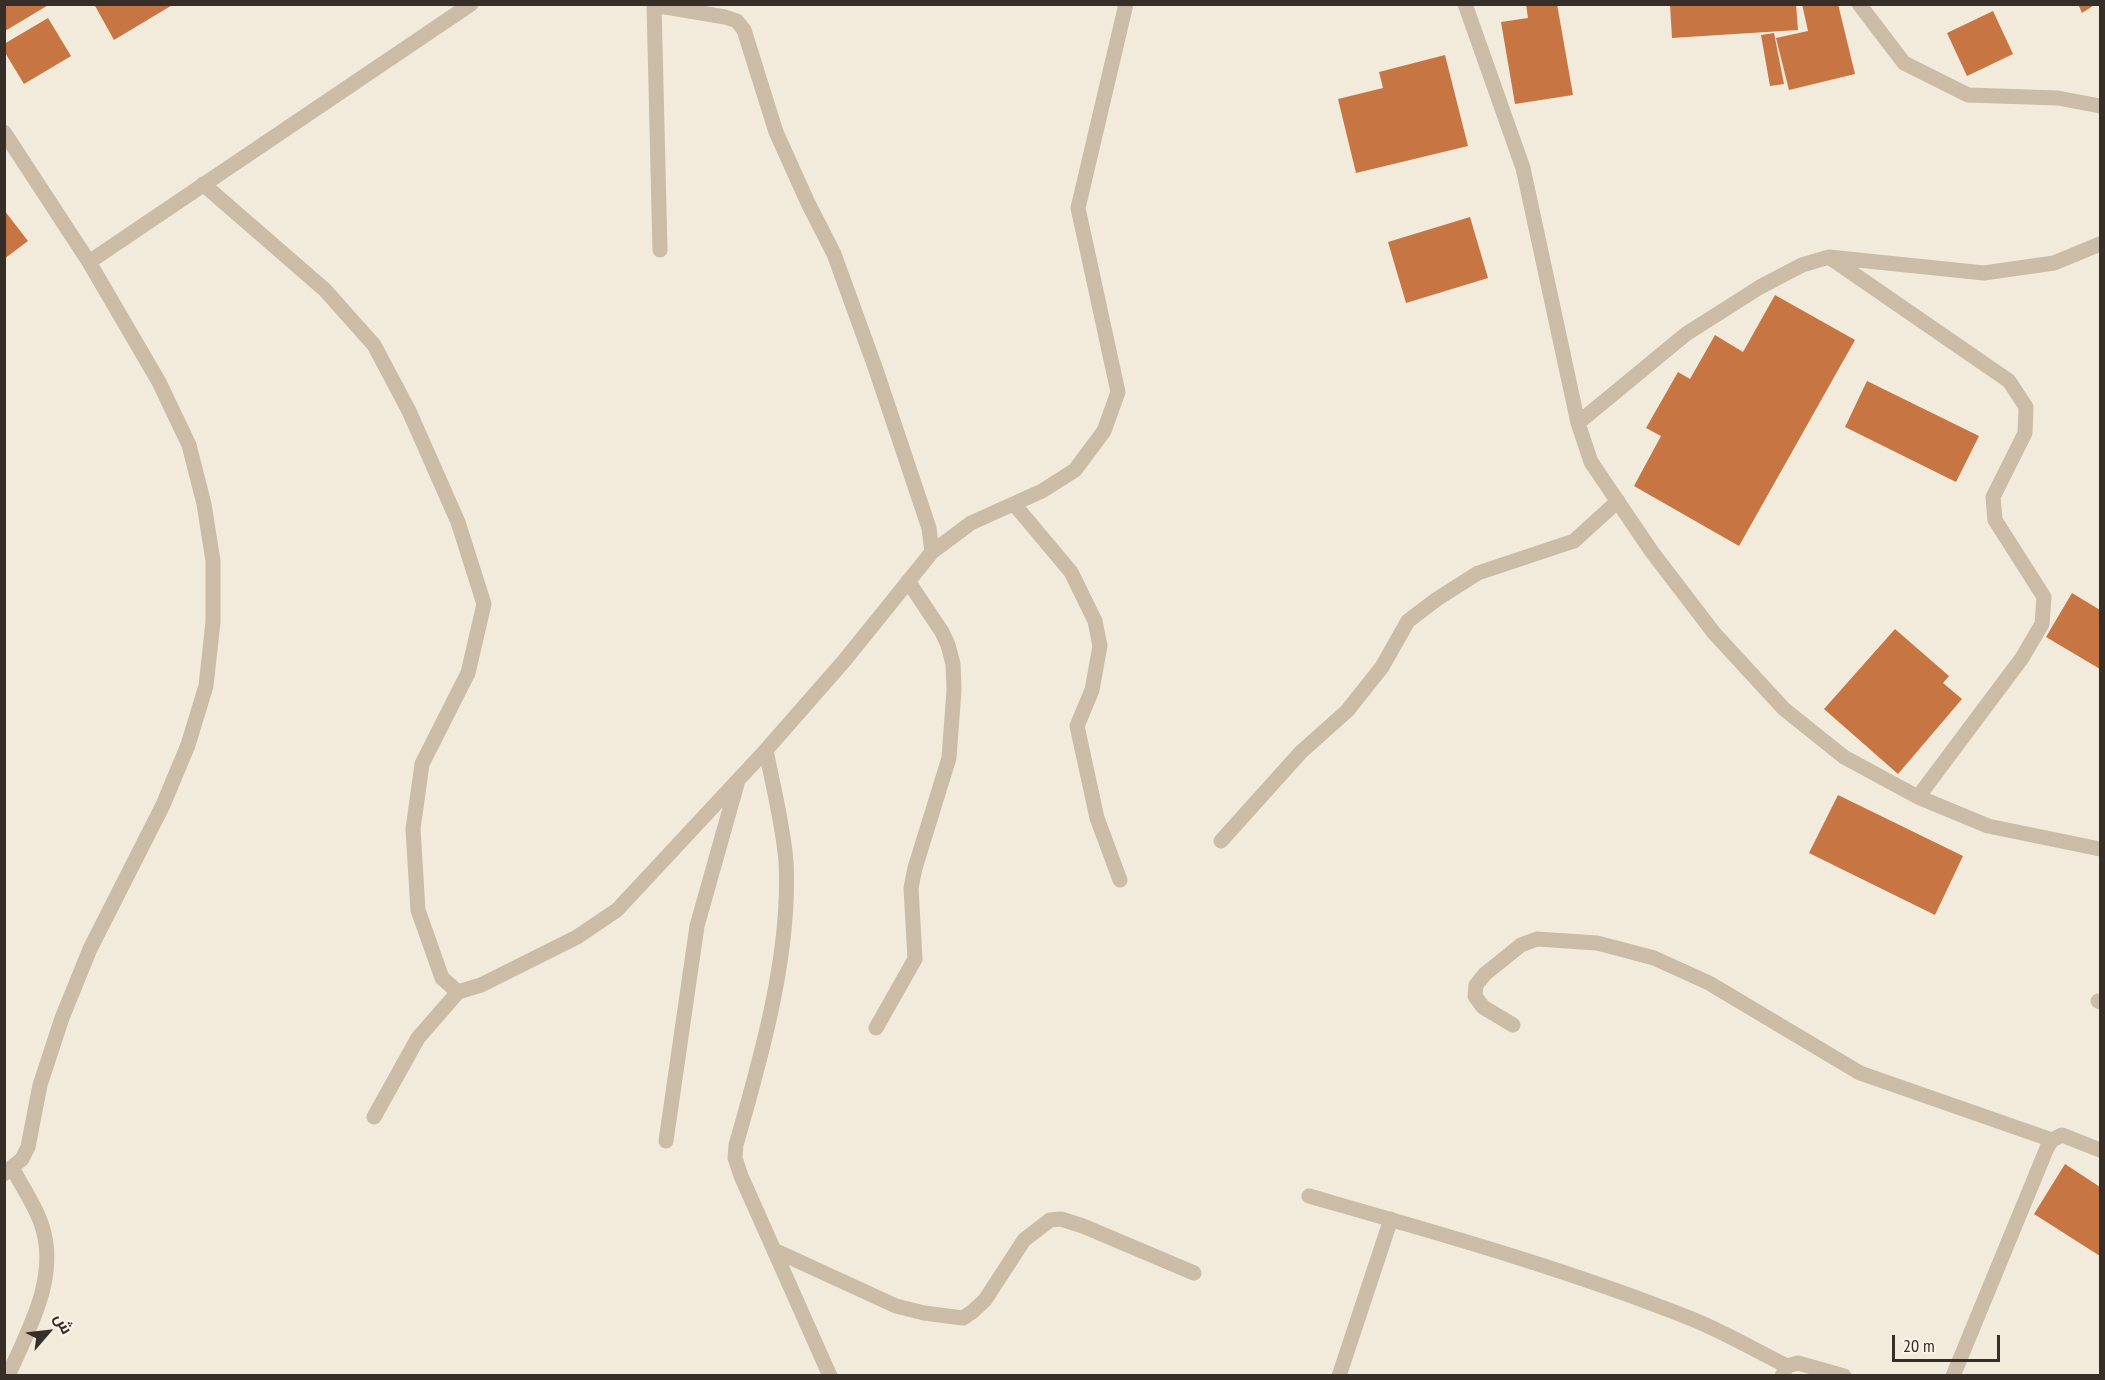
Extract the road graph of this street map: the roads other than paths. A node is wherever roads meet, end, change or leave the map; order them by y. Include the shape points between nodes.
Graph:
1 (471, 4) edge
2 (1126, 4) edge
3 (1465, 4) edge
4 (1859, 4) edge
5 (654, 5) edge
6 (2100, 106) edge
7 (4, 132) edge
8 (9, 147) edge
9 (203, 184) junction
10 (2100, 244) edge
11 (660, 250) dead end
12 (1829, 257) junction
13 (89, 262) junction
14 (1578, 423) junction
15 (1618, 501) junction
16 (1014, 504) junction
17 (932, 552) junction
18 (908, 581) junction
19 (766, 750) junction
20 (738, 781) junction
21 (1918, 797) junction
22 (1221, 841) dead end
23 (2100, 849) edge
24 (1120, 880) dead end
25 (458, 992) junction
26 (1513, 1025) dead end
27 (876, 1028) dead end
28 (374, 1117) dead end
29 (2052, 1140) junction
30 (666, 1141) dead end
31 (2100, 1150) edge
32 (9, 1171) edge
33 (1309, 1196) dead end
34 (1391, 1219) junction
35 (774, 1250) junction
36 (1194, 1273) dead end
37 (1784, 1371) edge
38 (8, 1376) edge
39 (830, 1376) edge
40 (1339, 1376) edge
41 (1844, 1376) edge
42 (1953, 1376) edge

1 - 9 street
2 - 16 street via 1078,208 1118,392 1104,431 1075,470 1042,492
3 - 14 street via 1523,168
4 - 6 street via 1904,63 1968,95 2058,98
5 - 11 street
5 - 17 street via 724,17 737,21 744,30 776,132 834,254 875,367 926,518
7 - 8 street
8 - 13 street
9 - 13 street
9 - 25 street via 325,290 374,345 409,411 458,522 484,604 468,673 422,764 413,829 418,910 442,978
10 - 12 street via 2055,263 1984,273
12 - 14 street via 1760,287 1686,334
12 - 21 street via 2009,381 2026,407 2025,433 1993,497 1995,520 2044,597 2042,624 2022,658
13 - 32 street via 159,382 189,445 213,561 213,622 206,686 188,745 163,805 90,949 40,1085 28,1147
14 - 15 street via 1591,462
15 - 21 street via 1714,633 1784,709 1844,757
15 - 22 street via 1574,540 1478,573 1408,621 1382,667 1347,711 1301,752
16 - 17 street via 971,523
16 - 24 street via 1071,572 1095,621 1100,646 1092,690 1077,726 1097,818
17 - 18 street
18 - 19 street
18 - 27 street via 948,645 953,702 948,758 911,888 915,958
19 - 20 street
19 - 35 street via 786,863 785,916 763,1050 735,1158
20 - 25 street via 618,910 577,937 481,985
20 - 30 street via 697,926
21 - 23 street via 1989,826
25 - 28 street via 418,1038
26 - 29 street via 1483,1007 1475,996 1476,985 1485,974 1521,945 1537,939 1597,944 1654,958 1709,983 1860,1073
29 - 31 street via 2062,1135
29 - 42 street
32 - 38 street via 42,1225 46,1276 40,1303
33 - 34 street
34 - 37 street via 1497,1250 1694,1320
34 - 40 street
35 - 36 street via 896,1306 963,1318 985,1300 1024,1240 1050,1220 1083,1226
35 - 39 street
37 - 41 street via 1798,1363

